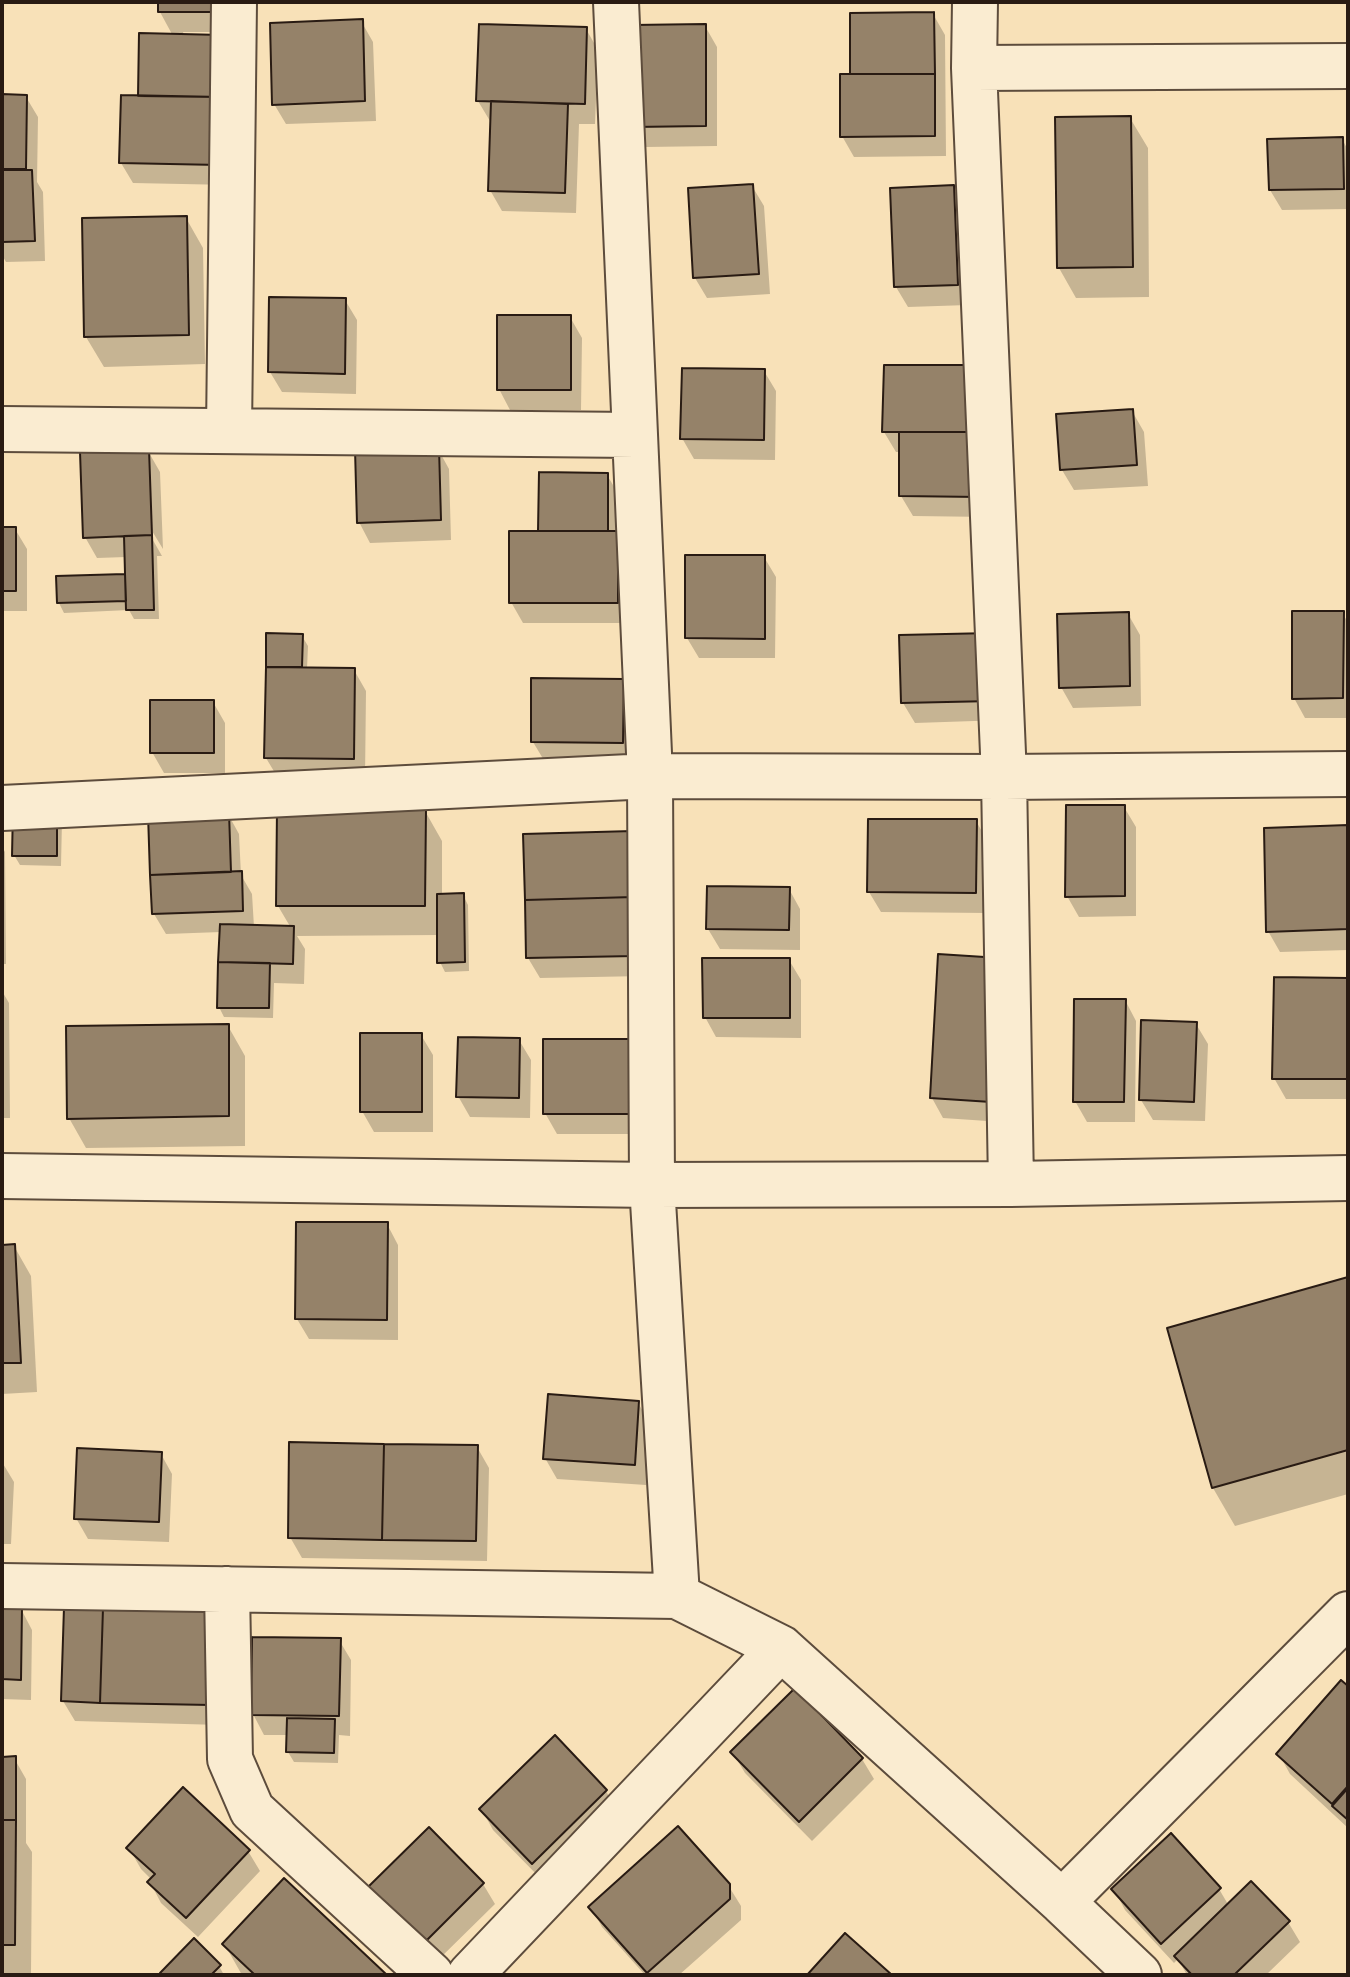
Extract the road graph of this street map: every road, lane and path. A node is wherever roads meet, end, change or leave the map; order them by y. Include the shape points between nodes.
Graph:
1 (234, 2) edge
2 (616, 2) edge
3 (975, 2) edge
4 (1348, 66) edge
5 (974, 68) junction
6 (2, 429) edge
7 (229, 431) junction
8 (635, 435) junction
9 (1348, 774) edge
10 (650, 776) junction
11 (1004, 777) junction
12 (2, 808) edge
13 (2, 1176) edge
14 (1348, 1178) edge
15 (1011, 1184) junction
16 (652, 1185) junction
17 (2, 1586) edge
18 (227, 1589) junction
19 (677, 1596) junction
20 (1348, 1614) edge
21 (781, 1648) junction
22 (1062, 1902) junction
23 (1135, 1974) edge
24 (431, 1975) edge
25 (470, 1975) edge

1 - 7 street
2 - 8 street
3 - 5 street
4 - 5 street
5 - 11 street
6 - 7 street
7 - 8 street
8 - 10 street
9 - 11 street
10 - 11 street
10 - 12 street
10 - 16 street
11 - 15 street
13 - 16 street
14 - 15 street
15 - 16 street
16 - 19 street
17 - 18 street
18 - 19 street
18 - 24 street via 230,1759 252,1810
19 - 21 street
20 - 22 street
21 - 22 street
21 - 25 street
22 - 23 street

